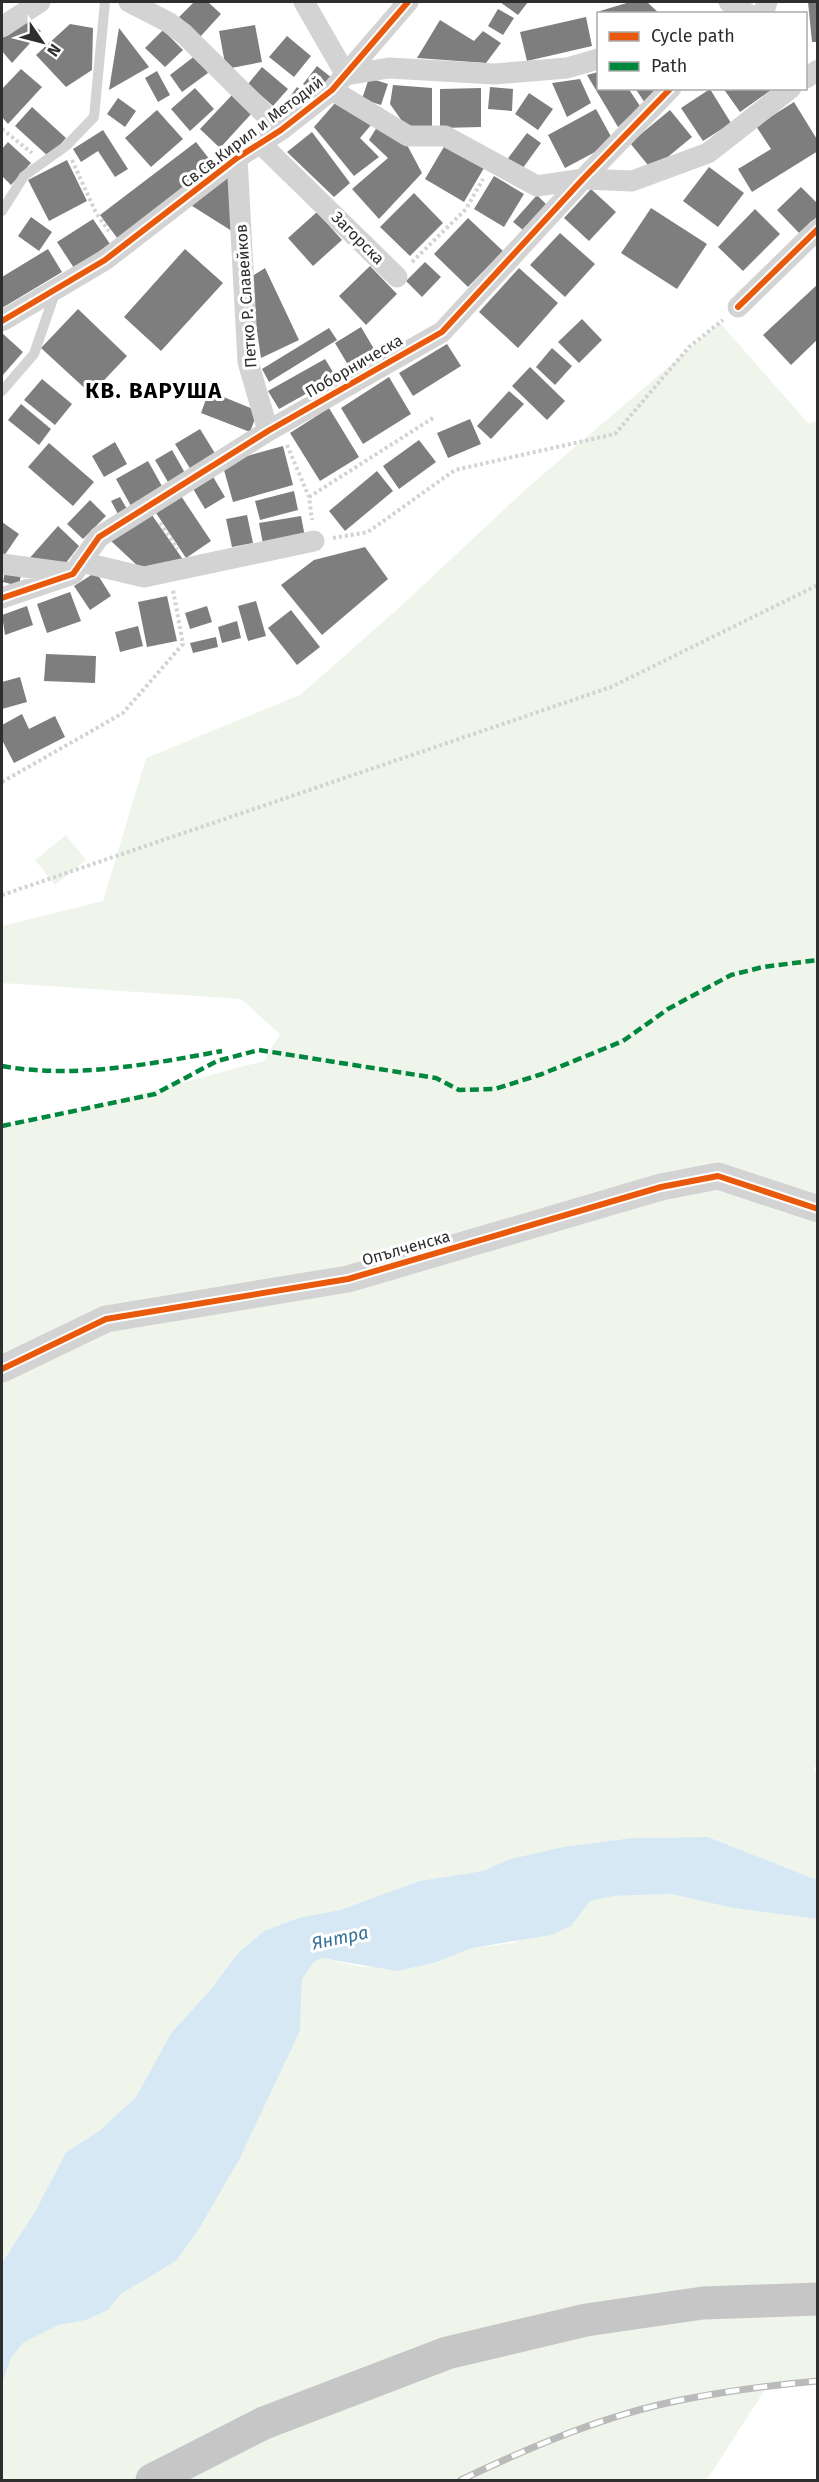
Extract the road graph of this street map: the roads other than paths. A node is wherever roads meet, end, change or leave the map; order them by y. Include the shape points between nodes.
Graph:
1 (40, 2) edge
2 (105, 2) edge
3 (129, 2) edge
4 (304, 2) edge
5 (408, 2) edge
6 (729, 2) edge
7 (745, 12) edge
8 (2, 27) edge
9 (597, 59) edge
10 (339, 83) junction
11 (669, 90) edge
12 (788, 90) edge
13 (281, 130) junction
14 (262, 144) junction
15 (237, 158) junction
16 (583, 179) junction
17 (2, 211) edge
18 (818, 229) edge
19 (397, 277) road end
20 (57, 288) junction
21 (738, 307) road end
22 (2, 321) edge
23 (2, 391) edge
24 (273, 428) junction
25 (314, 541) road end
26 (2, 564) edge
27 (77, 568) junction
28 (2, 598) edge
29 (818, 1209) edge
30 (2, 1370) edge
31 (818, 2299) edge
32 (152, 2481) edge

1 - 8 street
2 - 17 lane via 94,117 66,146 24,176
3 - 13 street via 184,34
4 - 10 street
5 - 10 street, Св.Св.Кирил и Методий
6 - 7 street
9 - 10 street via 567,68 494,74 390,68
10 - 13 street, Св.Св.Кирил и Методий
10 - 16 street via 408,136 445,136 537,186
11 - 16 street, Поборническа
12 - 16 street via 708,153 632,181
13 - 14 street, Св.Св.Кирил и Методий
14 - 15 street, Св.Св.Кирил и Методий
14 - 19 street, Загорска
15 - 20 street, Св.Св.Кирил и Методий via 121,248
15 - 24 street, Петко Р. Славейков via 248,362
16 - 24 street, Поборническа via 442,332
18 - 21 street
20 - 22 street, Св.Св.Кирил и Методий
20 - 23 lane via 34,354
24 - 27 street, Поборническа via 99,537
25 - 27 street via 144,577
26 - 27 street
27 - 28 street
29 - 30 street, Опълченска via 718,1176 661,1187 348,1279 106,1319
31 - 32 main road via 703,2303 597,2318 447,2353 264,2423

